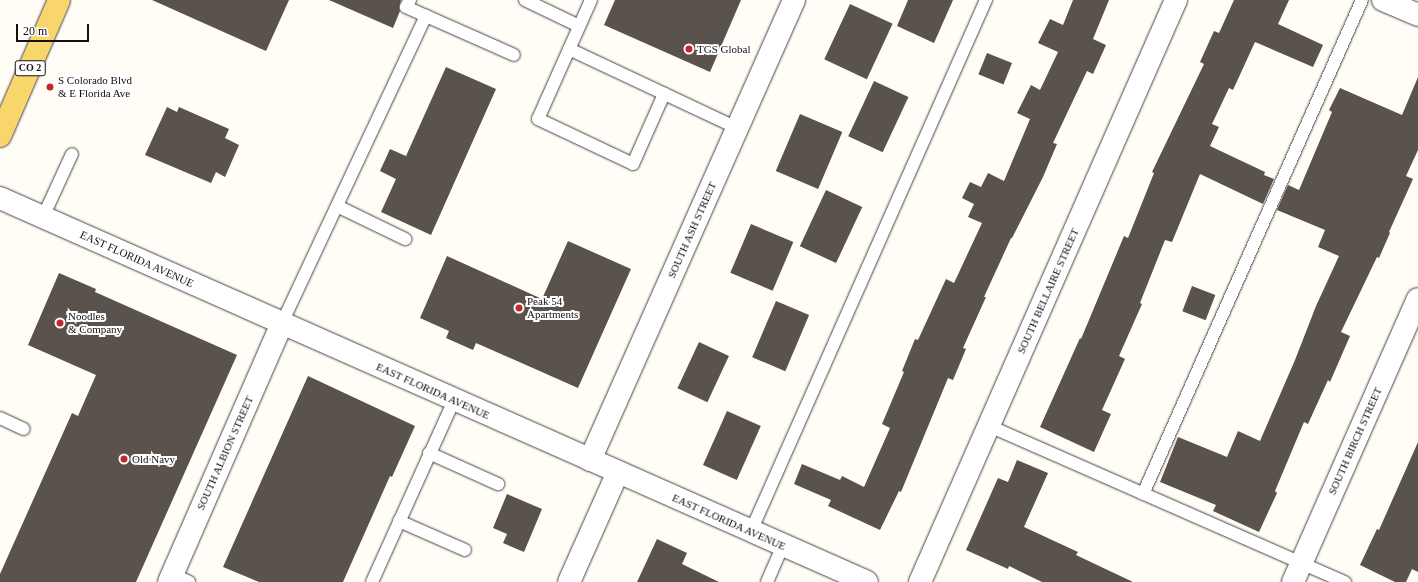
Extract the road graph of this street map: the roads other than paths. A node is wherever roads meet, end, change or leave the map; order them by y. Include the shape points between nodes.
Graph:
1 (59, 0) edge
2 (410, 0) edge
3 (525, 0) edge
4 (591, 0) edge
5 (794, 0) edge
6 (986, 0) edge
7 (1176, 0) edge
8 (1362, 0) edge
9 (1383, 0) edge
10 (1418, 15) edge
11 (426, 16) junction
12 (579, 26) junction
13 (569, 49) junction
14 (514, 56) dead end
15 (664, 94) junction
16 (737, 128) junction
17 (0, 136) edge
18 (72, 154) dead end
19 (0, 198) edge
20 (337, 206) junction
21 (43, 217) junction
22 (405, 239) dead end
23 (1418, 299) edge
24 (282, 323) junction
25 (454, 400) junction
26 (0, 418) edge
27 (988, 426) junction
28 (24, 429) dead end
29 (430, 453) junction
30 (590, 460) junction
31 (618, 472) junction
32 (498, 484) dead end
33 (1143, 494) junction
34 (399, 521) junction
35 (751, 531) junction
36 (783, 545) junction
37 (465, 550) dead end
38 (1297, 572) edge
39 (177, 579) edge
40 (372, 582) edge
41 (569, 582) edge
42 (767, 582) edge
43 (867, 582) edge
44 (920, 582) edge
45 (1344, 582) edge

1 - 17 main road, CO 2
2 - 11 lane via 406,7
3 - 12 lane
4 - 12 lane
5 - 16 street, SOUTH ASH STREET
6 - 35 lane
7 - 27 street, SOUTH BELLAIRE STREET
8 - 33 lane
9 - 10 street
11 - 14 lane
11 - 20 lane
12 - 13 lane
13 - 15 lane
13 - 15 lane via 538,120 633,164
15 - 16 lane
16 - 30 street, SOUTH ASH STREET
18 - 21 lane
19 - 21 street, EAST FLORIDA AVENUE
20 - 22 lane
20 - 24 lane
21 - 24 street, EAST FLORIDA AVENUE
23 - 38 street, SOUTH BIRCH STREET
24 - 25 street, EAST FLORIDA AVENUE
24 - 39 street, SOUTH ALBION STREET
25 - 29 lane
25 - 30 street, EAST FLORIDA AVENUE
26 - 28 lane
27 - 33 lane
27 - 44 street, SOUTH BELLAIRE STREET
29 - 32 lane
29 - 34 lane
30 - 31 street, EAST FLORIDA AVENUE
31 - 35 street, EAST FLORIDA AVENUE
31 - 41 street
33 - 38 lane
34 - 37 lane
34 - 40 lane
35 - 36 street, EAST FLORIDA AVENUE
36 - 42 lane
36 - 43 street, EAST FLORIDA AVENUE
38 - 45 lane

